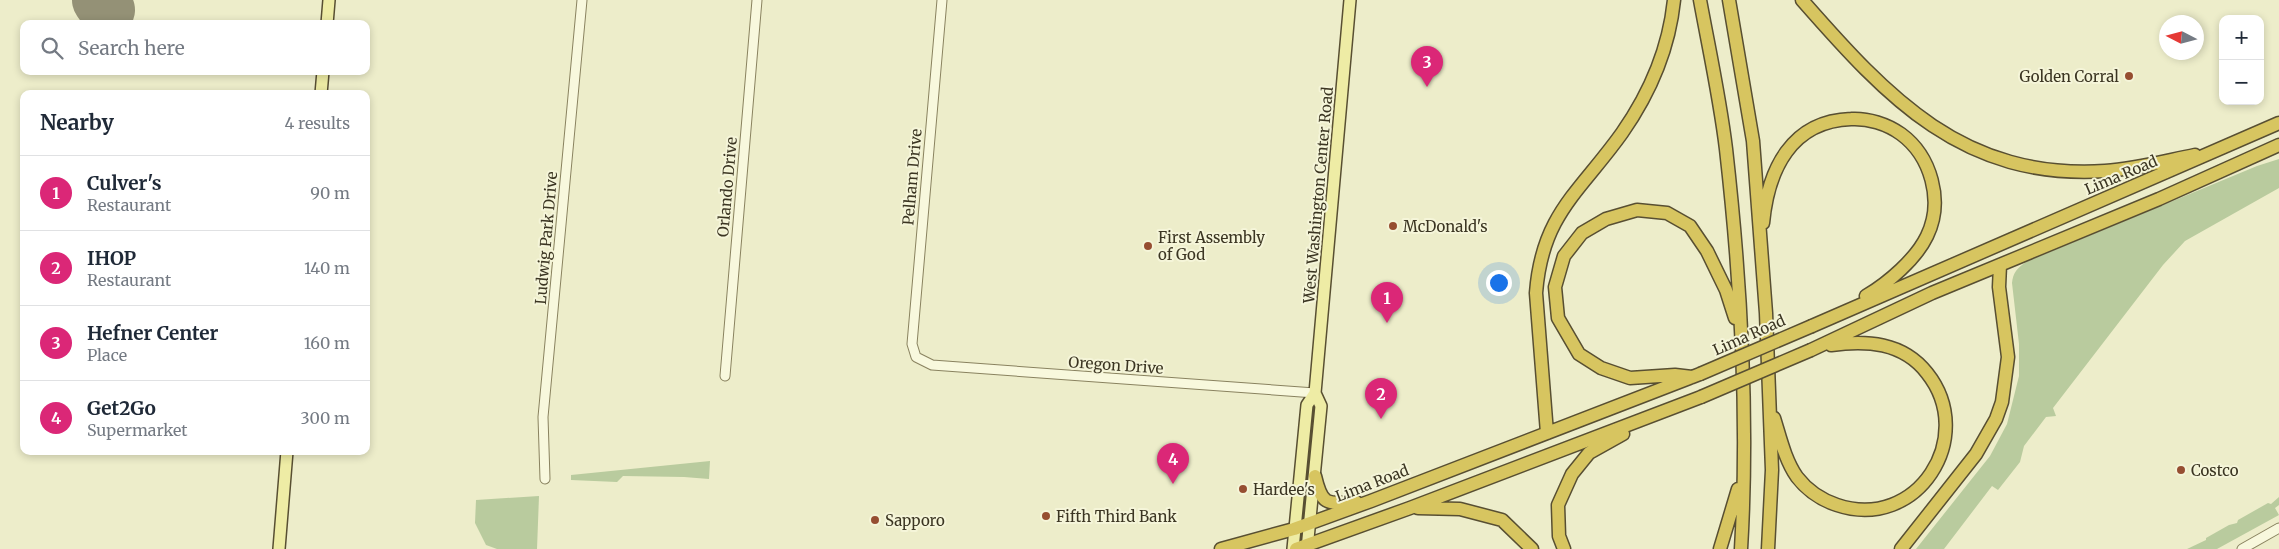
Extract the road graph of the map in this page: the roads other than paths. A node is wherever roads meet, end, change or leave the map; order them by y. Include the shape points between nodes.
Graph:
1 (329, 0) edge
2 (582, 0) edge
3 (757, 0) edge
4 (942, 0) edge
5 (1350, 0) edge
6 (1674, 0) edge
7 (1700, 0) edge
8 (1729, 0) edge
9 (1802, 0) edge
10 (327, 20) edge
11 (323, 75) edge
12 (321, 90) edge
13 (2279, 124) edge
14 (2279, 145) edge
15 (2224, 149) junction
16 (1761, 250) junction
17 (2000, 264) junction
18 (1834, 315) junction
19 (1742, 337) junction
20 (1815, 348) junction
21 (916, 357) joint
22 (725, 376) dead end
23 (1697, 376) junction
24 (1316, 393) junction
25 (1769, 402) junction
26 (1650, 418) junction
27 (1546, 433) junction
28 (287, 455) edge
29 (1744, 469) junction
30 (1315, 476) junction
31 (545, 479) dead end
32 (1371, 501) junction
33 (1410, 508) junction
34 (1309, 524) junction
35 (2279, 528) edge
36 (1294, 529) junction
37 (1301, 548) edge
38 (279, 549) edge
39 (1221, 549) edge
40 (1532, 549) edge
41 (1564, 549) edge
42 (1720, 549) edge
43 (1741, 549) edge
44 (1768, 549) edge
45 (1902, 549) edge
46 (2242, 549) edge

1 - 10 main road
2 - 31 street, Ludwig Park Drive via 543,417
3 - 22 street, Orlando Drive
4 - 21 street, Pelham Drive via 912,344
5 - 24 main road, West Washington Center Road
6 - 27 highway via 1661,61 1636,113 1565,204 1545,242 1536,293
7 - 19 highway via 1726,148
8 - 16 highway via 1752,141
9 - 15 highway via 1885,90 1936,128 1986,154 2037,168 2105,171 2135,168
11 - 12 main road
13 - 15 highway, Lima Road
14 - 17 highway via 2159,199
15 - 18 highway, Lima Road
16 - 18 highway via 1771,185 1779,162 1791,144 1808,130 1842,119 1868,120 1900,133 1924,160 1932,179 1934,216 1928,235 1897,272 1871,294
16 - 25 highway
17 - 20 highway
17 - 45 highway via 1999,287 2008,357 2007,378 1999,410 1976,454
18 - 23 highway, Lima Road, bridge
19 - 23 highway via 1726,290 1707,251 1690,226 1667,213 1637,210 1606,219 1582,233 1564,256 1555,287 1558,318 1579,354 1601,368 1630,378
19 - 29 highway
20 - 25 highway via 1870,342 1904,352 1920,364 1933,380 1943,401 1947,423 1941,456 1932,473 1902,500 1883,507 1860,510 1826,501 1797,478 1789,464
20 - 26 highway, bridge
21 - 24 street, Oregon Drive via 932,365
23 - 27 highway, Lima Road
24 - 30 main road, West Washington Center Road via 1321,406
24 - 36 main road, West Washington Center Road via 1307,405
25 - 44 highway via 1772,470
26 - 33 highway
26 - 41 highway via 1589,453 1572,474 1558,505 1559,536
27 - 32 highway, Lima Road
28 - 38 main road
29 - 42 highway
29 - 43 highway
30 - 32 highway via 1325,501
30 - 34 main road, West Washington Center Road
32 - 34 highway, Lima Road
33 - 37 highway
33 - 40 highway via 1460,509 1502,520
34 - 36 highway, Lima Road
34 - 37 main road, West Washington Center Road
35 - 46 street
36 - 37 main road, West Washington Center Road
36 - 39 highway, Lima Road

